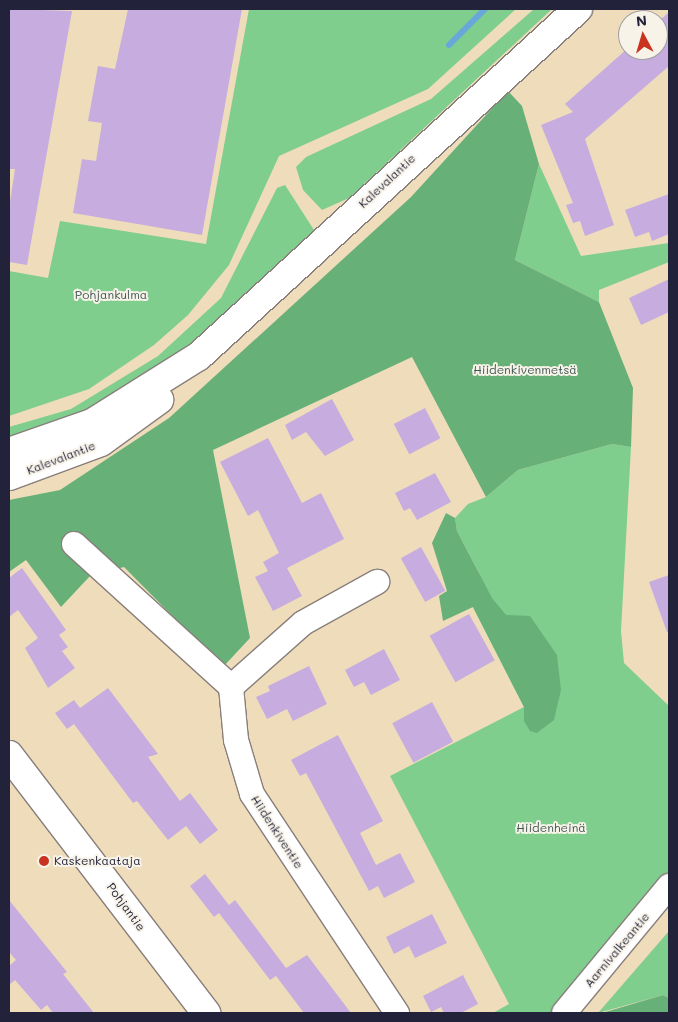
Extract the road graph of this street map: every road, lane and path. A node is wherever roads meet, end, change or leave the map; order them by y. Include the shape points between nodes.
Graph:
1 (578, 9) edge
2 (199, 356) junction
3 (9, 452) edge
4 (9, 476) edge
5 (74, 544) dead end
6 (377, 582) dead end
7 (231, 687) junction
8 (9, 755) edge
9 (669, 886) edge
10 (206, 1013) edge
11 (397, 1013) edge
12 (564, 1013) edge

1 - 2 main road, Kalevalantie
2 - 3 main road, Kalevalantie via 92,423
2 - 4 main road, Kalevalantie via 178,383 129,425 73,456
5 - 7 street
6 - 7 street via 303,623
7 - 11 street, Hiidenkiventie via 236,740 252,794
8 - 10 main road, Pohjantie
9 - 12 street, Aarnivalkeantie

